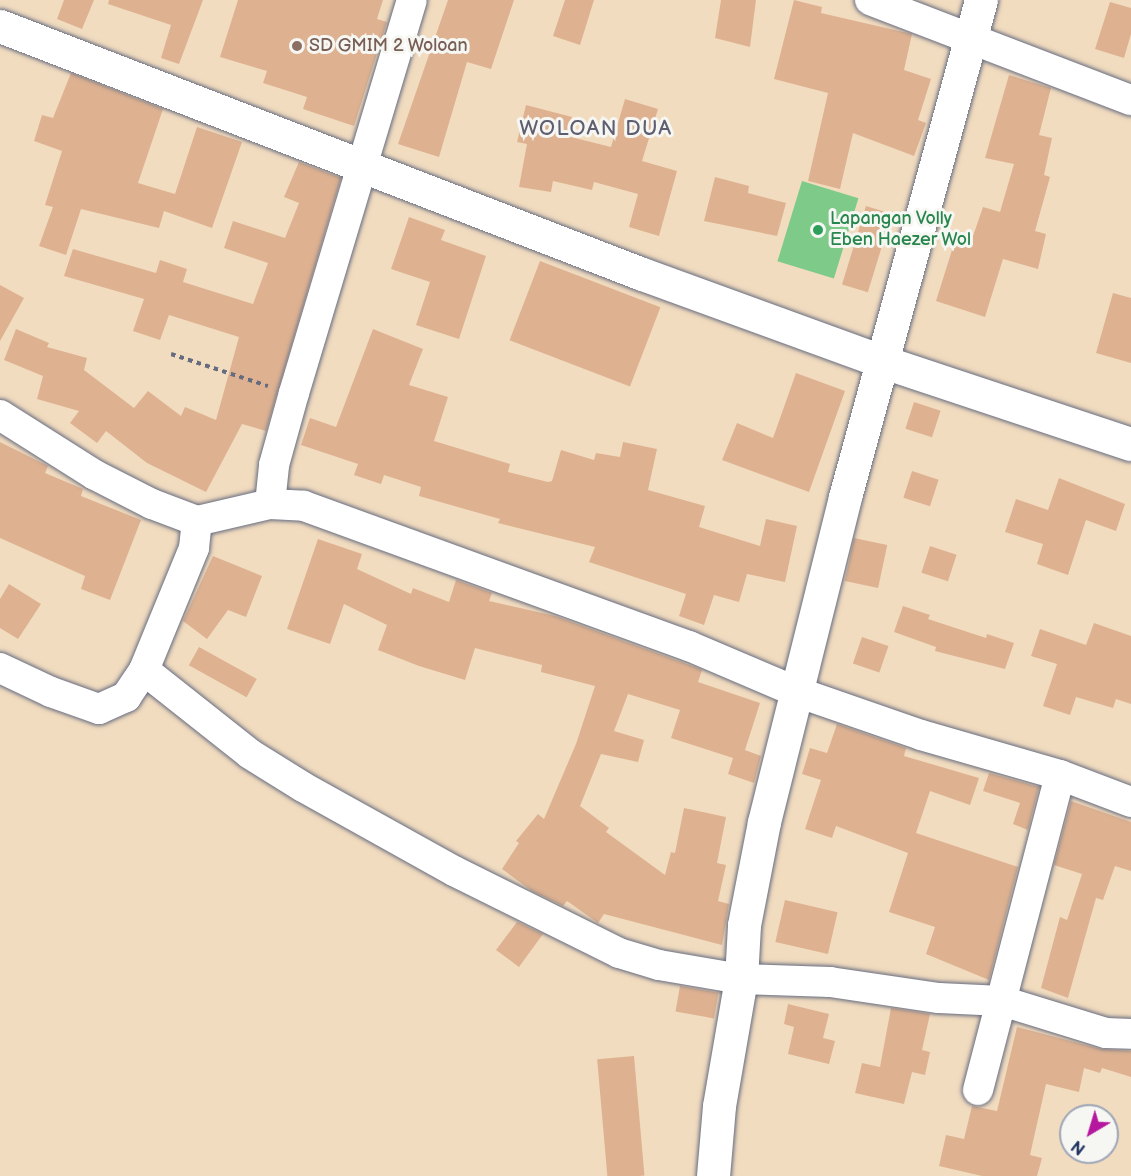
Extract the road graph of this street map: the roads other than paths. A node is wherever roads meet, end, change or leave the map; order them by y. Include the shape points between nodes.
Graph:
1 (412, 0) edge
2 (870, 0) edge
3 (981, 0) edge
4 (0, 26) edge
5 (969, 39) junction
6 (1131, 100) edge
7 (362, 168) junction
8 (881, 361) junction
9 (0, 416) edge
10 (1131, 444) edge
11 (270, 504) junction
12 (197, 521) junction
13 (0, 668) edge
14 (144, 670) junction
15 (797, 692) junction
16 (1060, 775) junction
17 (1131, 802) edge
18 (741, 979) junction
19 (1002, 1000) junction
20 (1131, 1034) edge
21 (978, 1090) dead end
22 (713, 1176) edge

1 - 7 street
2 - 5 street
3 - 5 street
4 - 7 street
5 - 6 street
5 - 8 street
7 - 8 street
7 - 11 street via 274,465
8 - 10 street
8 - 15 street
9 - 12 street via 95,475 152,504
11 - 12 street
11 - 15 street via 304,506 338,517 689,646
12 - 14 street via 194,548
13 - 14 street via 99,709 126,697
14 - 18 street via 250,754 454,871 619,953 659,965
15 - 16 street via 921,735
15 - 18 street via 771,789 744,925
16 - 17 street
16 - 19 street via 1016,933 1011,972
18 - 19 street via 830,982 939,998
18 - 22 street via 719,1106
19 - 20 street via 1106,1033
19 - 21 street

